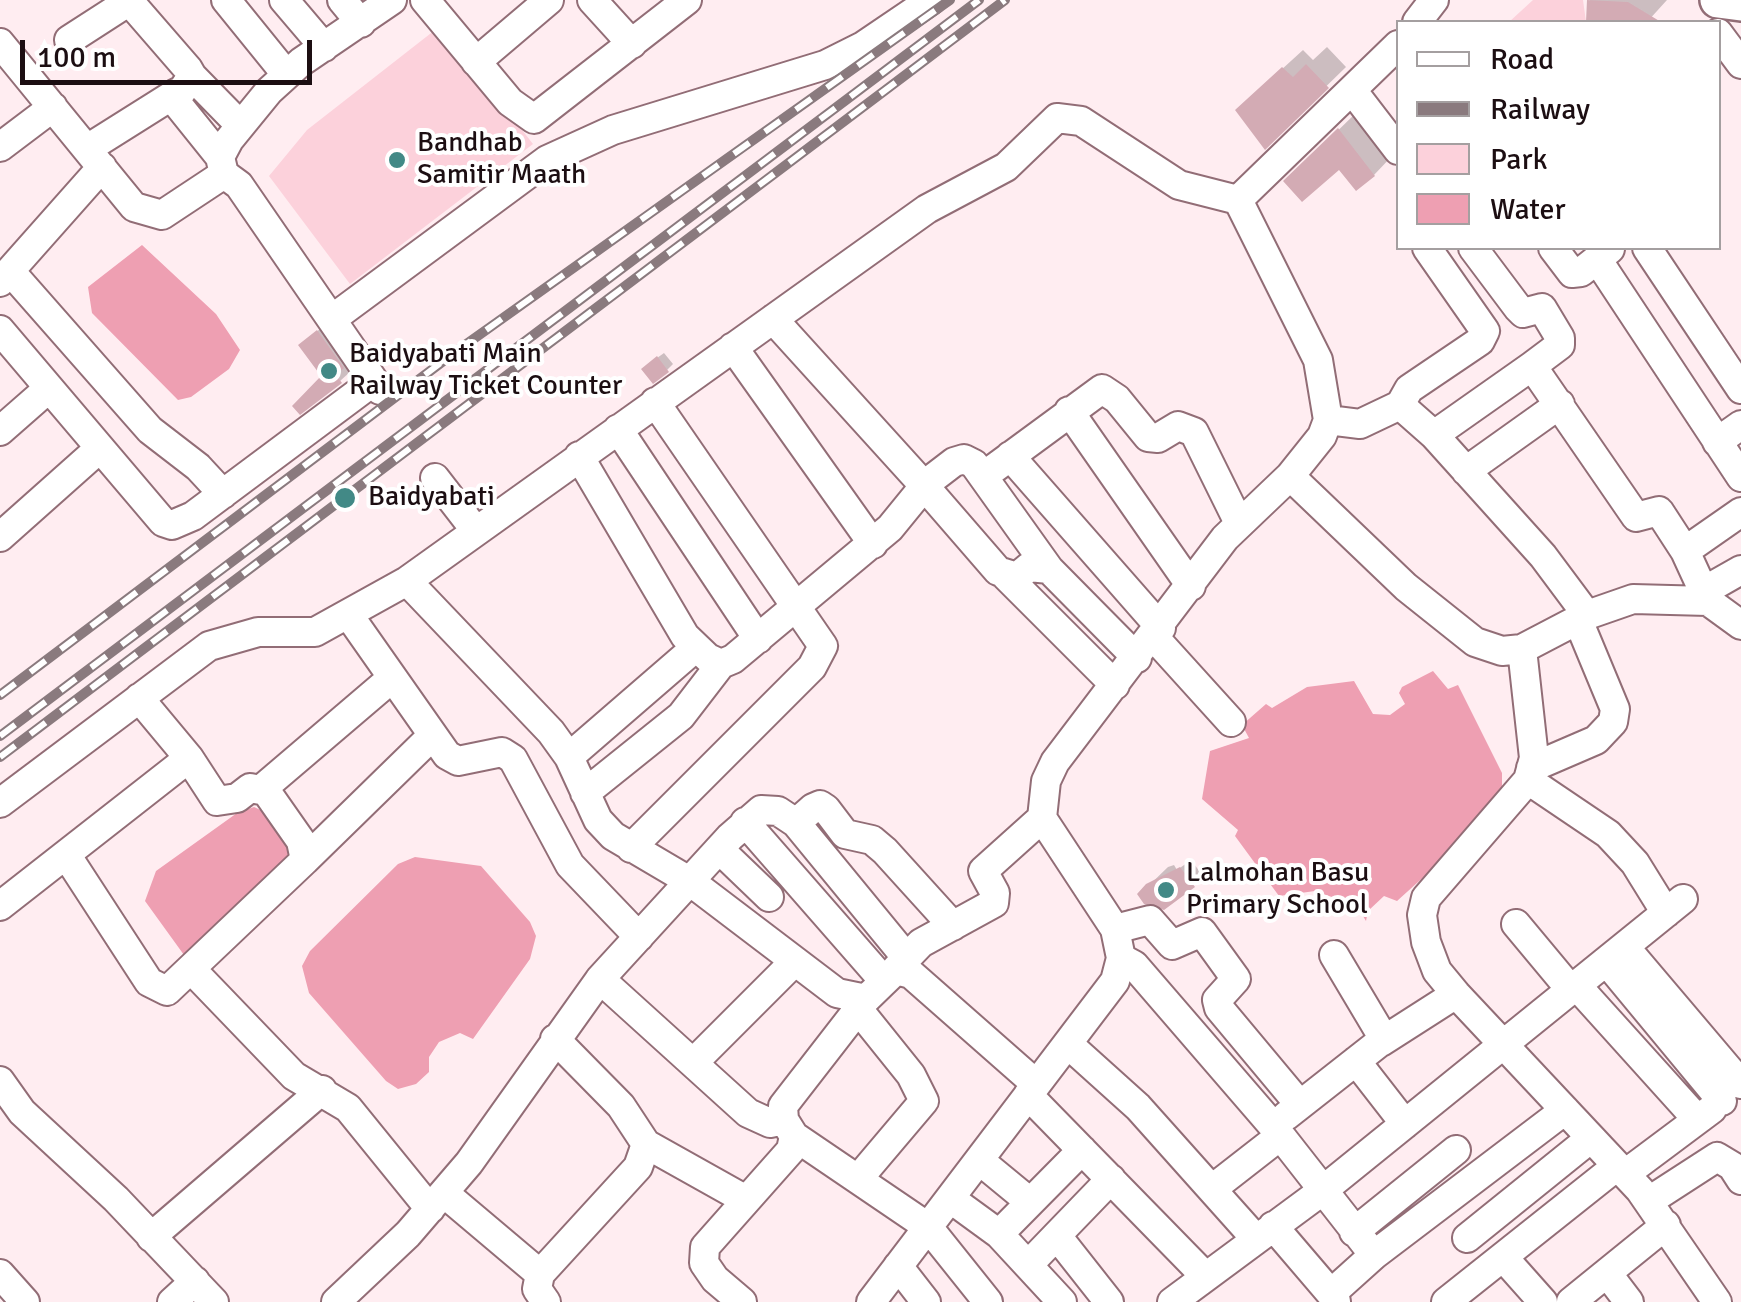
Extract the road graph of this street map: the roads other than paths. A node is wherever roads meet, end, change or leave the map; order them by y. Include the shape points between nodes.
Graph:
1 (130, 0) edge
2 (226, 0) edge
3 (284, 0) edge
4 (342, 0) edge
5 (392, 0) edge
6 (425, 0) edge
7 (687, 0) edge
8 (931, 0) edge
9 (1434, 0) edge
10 (603, 4) edge
11 (535, 5) edge
12 (1419, 20) edge
13 (361, 23) junction
14 (69, 40) dead end
15 (0, 43) edge
16 (632, 44) junction
17 (324, 47) junction
18 (1396, 47) edge
19 (476, 62) junction
20 (286, 74) junction
21 (184, 84) junction
22 (1352, 90) junction
23 (53, 108) junction
24 (240, 125) junction
25 (0, 147) edge
26 (1396, 147) edge
27 (95, 158) junction
28 (222, 165) junction
29 (1238, 200) junction
30 (1427, 250) edge
31 (1474, 250) edge
32 (1554, 250) edge
33 (1648, 250) edge
34 (1605, 254) edge
35 (5, 276) edge
36 (332, 319) junction
37 (773, 319) junction
38 (0, 330) edge
39 (733, 347) junction
40 (1532, 366) junction
41 (50, 388) junction
42 (1741, 388) edge
43 (655, 402) junction
44 (1400, 404) junction
45 (1560, 404) junction
46 (1068, 412) junction
47 (1328, 420) junction
48 (1741, 425) edge
49 (618, 429) junction
50 (0, 431) edge
51 (1434, 435) junction
52 (1717, 442) junction
53 (100, 448) junction
54 (579, 456) junction
55 (1010, 456) junction
56 (1466, 471) junction
57 (985, 476) junction
58 (1290, 476) junction
59 (1741, 477) edge
60 (435, 478) dead end
61 (922, 483) junction
62 (222, 494) junction
63 (1741, 512) edge
64 (1239, 523) junction
65 (476, 532) junction
66 (0, 537) edge
67 (872, 544) junction
68 (1685, 551) junction
69 (1049, 569) junction
70 (1741, 570) edge
71 (1006, 576) junction
72 (407, 581) junction
73 (1191, 586) junction
74 (1706, 596) junction
75 (795, 606) junction
76 (348, 614) junction
77 (1583, 617) junction
78 (1741, 625) edge
79 (758, 639) junction
80 (1151, 641) junction
81 (696, 648) junction
82 (1522, 650) junction
83 (721, 664) junction
84 (392, 678) junction
85 (1116, 685) junction
86 (139, 698) junction
87 (1231, 722) dead end
88 (432, 736) junction
89 (569, 757) junction
90 (190, 758) junction
91 (1530, 774) junction
92 (262, 788) junction
93 (585, 792) junction
94 (0, 804) edge
95 (1042, 818) junction
96 (745, 822) junction
97 (796, 823) junction
98 (631, 848) junction
99 (719, 849) junction
100 (66, 856) junction
101 (305, 860) junction
102 (793, 876) junction
103 (691, 882) junction
104 (768, 897) junction
105 (0, 906) edge
106 (742, 920) junction
107 (1516, 924) dead end
108 (953, 926) junction
109 (1115, 929) junction
110 (639, 937) junction
111 (1616, 954) junction
112 (1334, 955) dead end
113 (1122, 958) junction
114 (795, 960) junction
115 (192, 970) junction
116 (600, 978) junction
117 (882, 983) junction
118 (1574, 988) junction
119 (1456, 994) junction
120 (555, 1039) junction
121 (1381, 1042) junction
122 (1068, 1044) junction
123 (1504, 1045) junction
124 (1356, 1061) junction
125 (692, 1062) junction
126 (0, 1081) edge
127 (322, 1090) junction
128 (1032, 1090) junction
129 (1735, 1091) edge
130 (1300, 1105) junction
131 (1565, 1110) junction
132 (1697, 1120) junction
133 (1405, 1124) junction
134 (789, 1128) junction
135 (1277, 1131) junction
136 (1591, 1138) junction
137 (646, 1144) junction
138 (1082, 1150) junction
139 (1456, 1150) dead end
140 (980, 1160) junction
141 (1621, 1170) junction
142 (858, 1180) junction
143 (1111, 1180) junction
144 (1741, 1180) edge
145 (1212, 1189) junction
146 (1322, 1191) junction
147 (950, 1198) junction
148 (746, 1200) junction
149 (437, 1201) junction
150 (1030, 1202) junction
151 (1648, 1202) junction
152 (1441, 1207) junction
153 (1666, 1226) junction
154 (928, 1228) junction
155 (1264, 1232) junction
156 (1354, 1232) junction
157 (999, 1234) junction
158 (151, 1236) junction
159 (1056, 1236) junction
160 (1466, 1238) junction
161 (1374, 1255) junction
162 (1497, 1262) junction
163 (1030, 1264) junction
164 (898, 1266) junction
165 (1607, 1273) junction
166 (0, 1274) edge
167 (1205, 1276) junction
168 (194, 1281) junction
169 (537, 1292) edge
170 (1334, 1298) edge
171 (873, 1301) edge
172 (25, 1302) edge
173 (172, 1302) edge
174 (214, 1302) edge
175 (336, 1302) edge
176 (742, 1302) edge
177 (926, 1302) edge
178 (988, 1302) edge
179 (1062, 1302) edge
180 (1109, 1302) edge
181 (1172, 1302) edge
182 (1446, 1302) edge
183 (1543, 1302) edge
184 (1570, 1302) edge
185 (1630, 1302) edge
186 (1717, 1302) edge

1 - 14 street
1 - 21 street
2 - 20 street
3 - 17 street
4 - 13 street
5 - 13 street
6 - 19 street
7 - 16 street
8 - 36 street via 825,65 614,130 547,160
9 - 12 street
10 - 16 street
11 - 19 street
13 - 17 street
15 - 23 street
16 - 19 street via 534,119
17 - 20 street
18 - 22 street
20 - 24 street
21 - 24 street
21 - 27 street
21 - 28 street via 180,109
22 - 26 street
22 - 29 street
23 - 25 street
23 - 27 street
24 - 28 street
27 - 28 street via 134,207 162,215
27 - 35 street
28 - 36 street
29 - 37 street via 1178,184 1082,120 1057,118 1006,167 927,209
29 - 47 street via 1308,335
30 - 44 street via 1485,330 1480,341 1409,389
31 - 40 street via 1518,308 1542,308 1560,338
32 - 34 street via 1572,273
33 - 42 street
34 - 52 street
35 - 62 street via 150,430
36 - 62 street via 377,385
37 - 39 street
37 - 61 street
38 - 41 street
39 - 43 street
39 - 67 street
40 - 45 street
40 - 51 street
41 - 50 street
41 - 53 street
43 - 49 street
43 - 75 street
44 - 47 street via 1360,424
44 - 51 street
45 - 56 street
45 - 68 street via 1636,517 1657,509
46 - 55 street
46 - 64 street via 1102,389 1148,437 1188,427
46 - 73 street
47 - 58 street
48 - 52 street
49 - 54 street
49 - 79 street
51 - 56 street
52 - 59 street
53 - 62 street via 163,522 180,524
53 - 66 street
54 - 65 street
54 - 81 street
55 - 57 street
55 - 80 street
56 - 77 street
57 - 61 street via 964,459
57 - 69 street
58 - 64 street
58 - 82 street via 1460,630 1502,651
60 - 65 street
61 - 67 street via 918,498
61 - 71 street
63 - 68 street
64 - 73 street
65 - 72 street
67 - 75 street
68 - 74 street
69 - 71 street
69 - 80 street
70 - 74 street
71 - 85 street
72 - 76 street
72 - 89 street
73 - 80 street
74 - 77 street via 1633,599
74 - 78 street
75 - 79 street
75 - 98 street via 823,646 821,657
76 - 84 street
76 - 86 street via 315,632 258,632 222,641
77 - 82 street
77 - 91 street via 1615,708 1613,722 1596,740
79 - 83 street
80 - 85 street
80 - 87 street
81 - 83 street
81 - 89 street
82 - 91 street via 1534,758
83 - 93 street via 681,716
84 - 88 street
84 - 92 street
85 - 95 street via 1055,762
86 - 90 street
86 - 94 street
88 - 101 street
88 - 110 street via 458,761 490,752 513,759 570,865
89 - 93 street
90 - 92 street via 217,801
90 - 100 street
91 - 111 street via 1608,834 1675,906
91 - 119 street via 1426,898 1426,942
92 - 101 street via 301,841
93 - 98 street via 598,820
95 - 108 street via 983,871 994,904
95 - 109 street
96 - 97 street via 761,810
96 - 99 street
96 - 102 street
97 - 108 street via 820,804 845,834 872,840 885,851
97 - 117 street
98 - 103 street
99 - 103 street
99 - 104 street
100 - 105 street
100 - 115 street via 150,982 167,991
101 - 115 street
102 - 104 street
102 - 117 street
103 - 106 street
103 - 110 street
104 - 106 street
106 - 114 street
107 - 118 street
108 - 117 street
109 - 113 street
109 - 130 street via 1150,920 1172,945 1202,932 1236,980 1218,1000 1220,1008
110 - 116 street
111 - 118 street
111 - 129 street
112 - 121 street via 1385,1036
113 - 122 street via 1114,981
113 - 135 street
114 - 117 street via 837,992
114 - 125 street
115 - 127 street via 294,1076
116 - 120 street
116 - 125 street
117 - 128 street via 930,986
117 - 134 street via 783,1106
117 - 142 street via 924,1101
118 - 123 street
118 - 132 street
119 - 121 street
119 - 123 street
120 - 137 street via 622,1106
120 - 149 street
121 - 124 street
122 - 128 street
122 - 145 street via 1138,1107
123 - 131 street
123 - 133 street
124 - 130 street
124 - 133 street
125 - 134 street via 758,1120
126 - 158 street via 22,1112
127 - 149 street via 348,1108
127 - 158 street
128 - 138 street
128 - 140 street
129 - 132 street
130 - 135 street
131 - 136 street
131 - 152 street
132 - 141 street
133 - 146 street
134 - 142 street
134 - 148 street via 790,1150
135 - 145 street
135 - 146 street
136 - 141 street
136 - 160 street
137 - 148 street
137 - 169 street via 638,1167
138 - 143 street
138 - 150 street
139 - 156 street
140 - 147 street
140 - 150 street
141 - 151 street
141 - 162 street
142 - 154 street
143 - 159 street
143 - 167 street
144 - 151 street via 1718,1157
145 - 155 street
146 - 155 street
146 - 156 street
147 - 154 street
147 - 157 street
148 - 176 street via 704,1247 704,1263 715,1279
149 - 169 street
149 - 175 street
150 - 157 street
151 - 153 street
152 - 160 street
152 - 161 street
153 - 165 street
153 - 186 street
154 - 164 street
154 - 178 street
155 - 167 street
155 - 170 street
156 - 161 street
157 - 163 street
158 - 168 street
159 - 163 street
159 - 180 street
160 - 162 street
161 - 170 street
162 - 182 street
162 - 183 street
163 - 179 street
164 - 171 street
164 - 177 street
165 - 184 street
165 - 185 street
166 - 172 street
167 - 181 street
168 - 173 street
168 - 174 street

